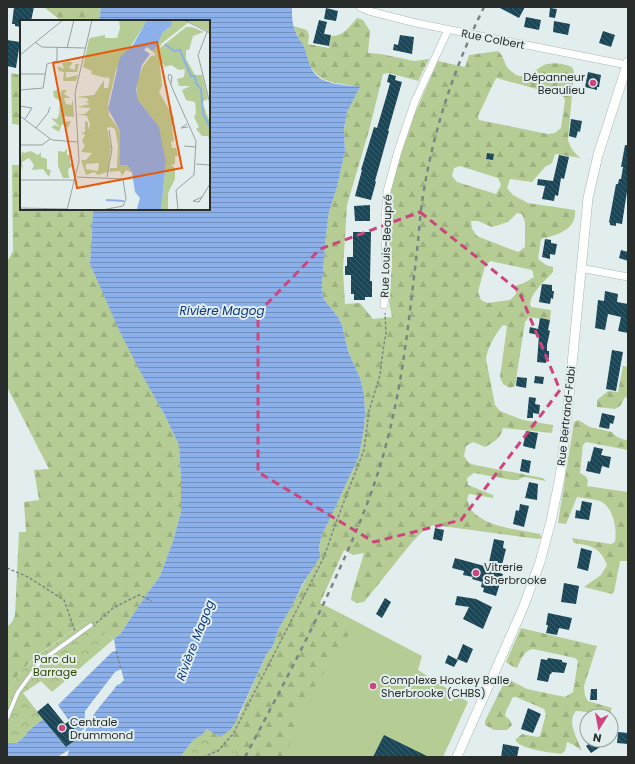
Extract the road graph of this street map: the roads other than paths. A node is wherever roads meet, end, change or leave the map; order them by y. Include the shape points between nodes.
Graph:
1 (360, 7) edge
2 (448, 30) junction
3 (627, 64) edge
4 (580, 268) junction
5 (628, 277) edge
6 (384, 305) road end
7 (91, 625) road end
8 (7, 718) edge
9 (457, 757) edge

1 - 2 street, Rue Colbert
2 - 3 street, Rue Colbert
2 - 6 street, Rue Louis-Beaupré via 415,101 387,192 384,220
3 - 4 street, Rue Bertrand-Fabi via 591,181
4 - 5 street
4 - 9 street, Rue Bertrand-Fabi via 560,477 550,528 523,608
7 - 8 lane via 41,661 18,692

